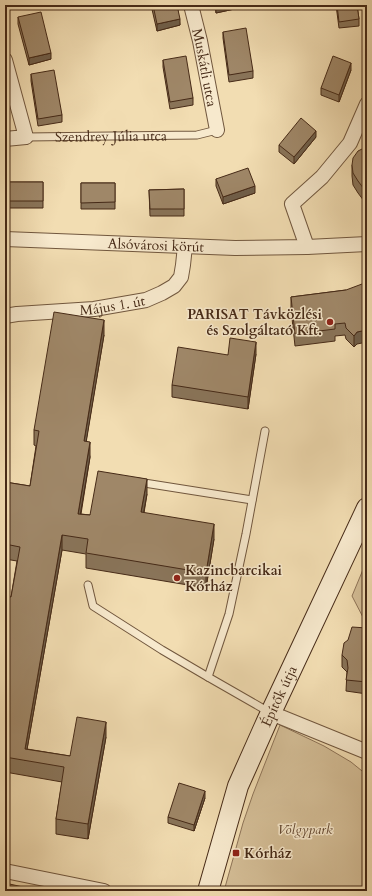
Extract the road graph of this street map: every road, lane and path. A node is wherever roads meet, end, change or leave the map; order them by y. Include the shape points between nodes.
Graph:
1 (192, 5) edge
2 (5, 60) edge
3 (367, 104) edge
4 (217, 130) joint
5 (26, 137) junction
6 (5, 139) edge
7 (5, 240) edge
8 (367, 244) edge
9 (185, 246) junction
10 (307, 247) junction
11 (9, 314) edge
12 (265, 431) dead end
13 (129, 480) edge
14 (252, 500) junction
15 (367, 508) edge
16 (88, 585) dead end
17 (208, 676) junction
18 (271, 713) junction
19 (367, 752) edge
20 (5, 871) edge
21 (104, 891) edge
22 (208, 891) edge

1 - 4 street, Muskátli utca
2 - 5 street
3 - 10 street via 350,143 322,177 292,204
4 - 5 lane, Szendrey Júlia utca via 197,134
5 - 6 street, Szendrey Júlia utca
7 - 9 street, Alsóvárosi körút
8 - 10 street, Alsóvárosi körút
9 - 10 street, Alsóvárosi körút
9 - 11 street, Május 1. út via 181,277 174,286 146,300 94,309
12 - 14 lane
13 - 14 lane
14 - 17 lane via 229,614
15 - 18 street, Építők útja
16 - 17 lane via 93,606
17 - 18 lane
18 - 19 street
18 - 22 street, Építők útja via 238,786
20 - 21 street

